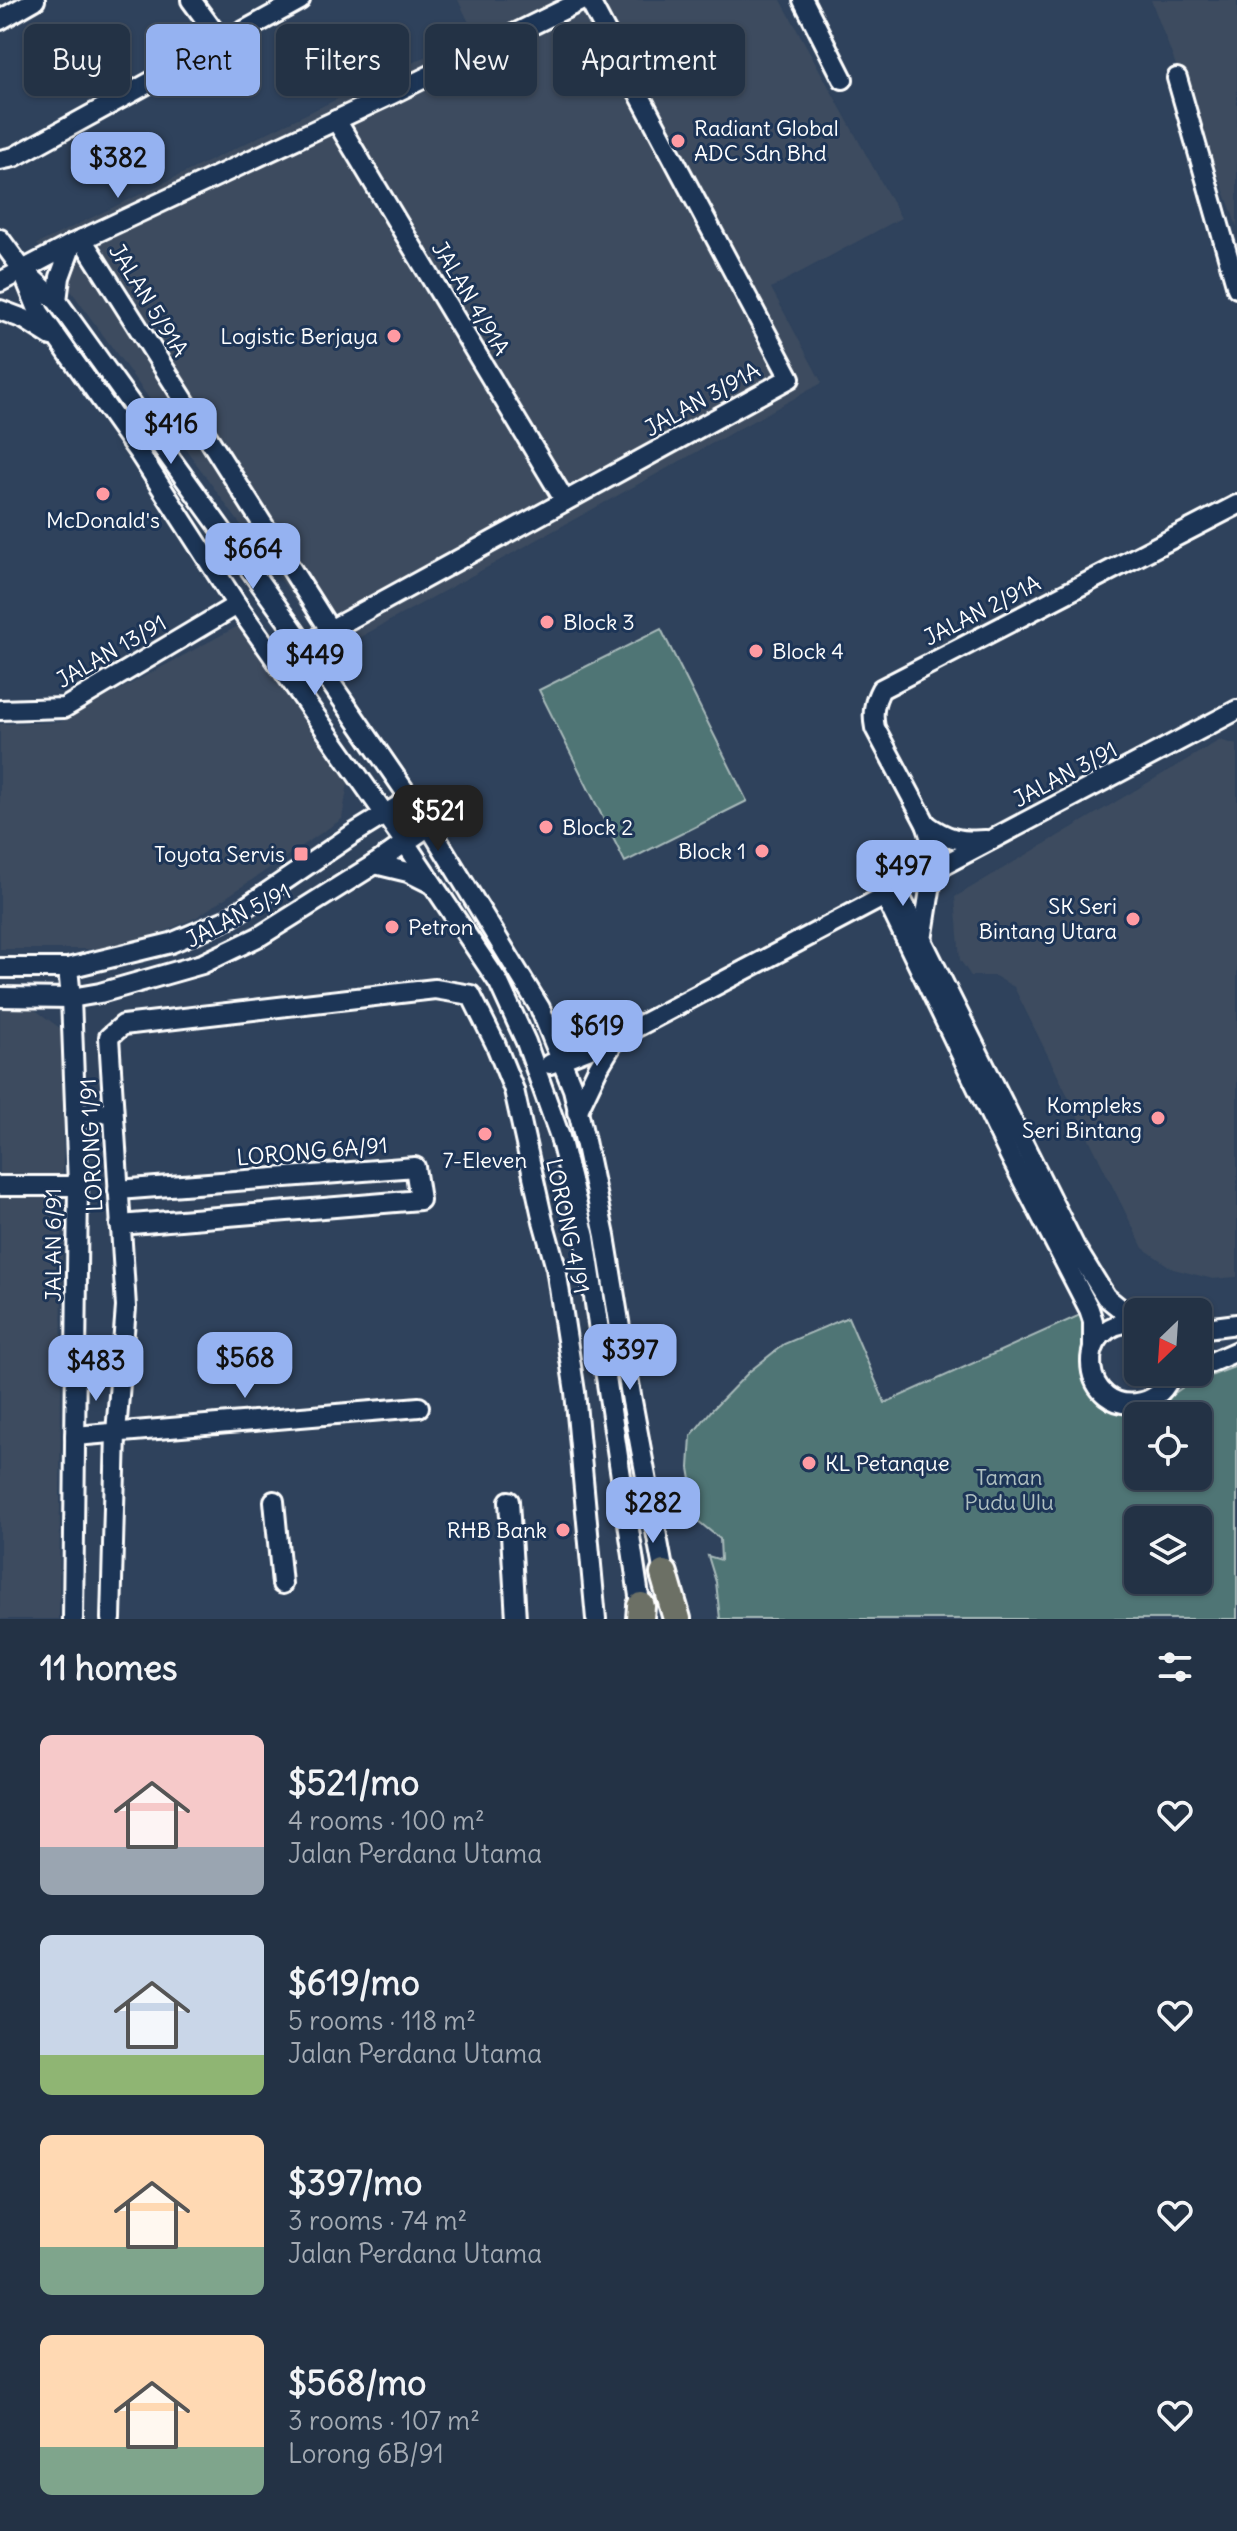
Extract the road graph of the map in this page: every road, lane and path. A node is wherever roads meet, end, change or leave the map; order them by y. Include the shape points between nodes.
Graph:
1 (191, 0) edge
2 (300, 0) edge
3 (583, 0) edge
4 (589, 0) edge
5 (803, 0) edge
6 (32, 1) edge
7 (0, 20) edge
8 (209, 24) edge
9 (255, 24) edge
10 (1177, 78) dead end
11 (843, 79) dead end
12 (146, 84) edge
13 (336, 120) junction
14 (0, 160) edge
15 (0, 239) edge
16 (77, 242) junction
17 (22, 269) junction
18 (0, 282) edge
19 (1237, 288) edge
20 (57, 301) junction
21 (0, 310) edge
22 (62, 346) junction
23 (565, 501) junction
24 (1237, 505) edge
25 (237, 605) junction
26 (330, 630) junction
27 (306, 647) junction
28 (307, 703) junction
29 (0, 710) edge
30 (1237, 710) edge
31 (365, 787) junction
32 (410, 799) junction
33 (385, 814) junction
34 (926, 824) junction
35 (429, 826) junction
36 (353, 834) junction
37 (992, 839) junction
38 (406, 844) junction
39 (375, 864) junction
40 (933, 871) junction
41 (916, 880) junction
42 (434, 885) junction
43 (891, 893) junction
44 (865, 905) junction
45 (916, 944) junction
46 (0, 968) edge
47 (68, 968) junction
48 (100, 993) junction
49 (471, 995) joint
50 (0, 997) edge
51 (30, 998) junction
52 (71, 998) junction
53 (72, 1028) junction
54 (616, 1038) junction
55 (562, 1059) junction
56 (537, 1070) junction
57 (113, 1112) junction
58 (577, 1112) junction
59 (75, 1114) junction
60 (0, 1186) edge
61 (78, 1186) junction
62 (118, 1190) junction
63 (120, 1225) junction
64 (1124, 1311) edge
65 (1124, 1322) edge
66 (1237, 1324) edge
67 (1212, 1327) edge
68 (1093, 1347) junction
69 (1237, 1351) edge
70 (1212, 1362) edge
71 (1164, 1386) edge
72 (419, 1407) dead end
73 (116, 1433) junction
74 (75, 1436) junction
75 (274, 1501) dead end
76 (509, 1501) dead end
77 (664, 1574) junction
78 (282, 1584) dead end
79 (641, 1615) edge
80 (73, 1619) edge
81 (111, 1619) edge
82 (516, 1619) edge
83 (596, 1619) edge
84 (670, 1619) edge
85 (677, 1619) edge

1 - 8 street
2 - 9 street
3 - 13 street
4 - 23 street, JALAN 3/91A via 790,378
5 - 11 street
6 - 7 street
10 - 19 street
12 - 14 street
13 - 16 street
13 - 23 street, JALAN 4/91A
15 - 17 street
16 - 17 street
16 - 20 street via 60,277
16 - 26 street, JALAN 5/91A
17 - 18 street
17 - 20 street
17 - 22 street via 39,312
20 - 27 street
21 - 22 street via 37,326
22 - 25 street
23 - 26 street, JALAN 3/91A
24 - 34 street, JALAN 2/91A via 881,689 875,728
25 - 28 street
25 - 29 street, JALAN 13/91 via 64,708
26 - 27 street, JALAN 3/91A
27 - 28 street via 295,664
27 - 32 street
28 - 31 street
30 - 37 street, JALAN 3/91
31 - 33 street
31 - 36 street via 363,819
32 - 33 street, JALAN 5/91
32 - 35 street
33 - 36 street, JALAN 5/91
33 - 38 street
34 - 37 street via 954,840
34 - 41 street, JALAN 2/91A via 935,851
35 - 38 street, JALAN 5/91
35 - 55 street via 540,1008
36 - 47 street, JALAN 5/91 via 228,919 171,943
37 - 40 street, JALAN 3/91
38 - 39 street, JALAN 5/91
38 - 42 street
39 - 42 street
39 - 48 street, JALAN 5/91 via 260,936 202,964
40 - 41 street, JALAN 3/91
40 - 45 street
41 - 43 street, JALAN 3/91
42 - 56 street via 499,983
43 - 44 street, JALAN 3/91
43 - 45 street
44 - 45 street
44 - 54 street, JALAN 3/91
45 - 64 street via 1075,1247 1106,1297
45 - 68 street via 1010,1156 1089,1309
46 - 47 street, JALAN 5/91
47 - 52 street, JALAN 6/91
48 - 52 street, JALAN 5/91
48 - 53 street via 86,1003
49 - 57 street, LORONG 1/91 via 435,989 123,1025 109,1037
49 - 83 street, LORONG 4/91 via 514,1090 556,1268 575,1392
50 - 51 street, JALAN 5/91
51 - 52 street, JALAN 5/91
51 - 53 street via 56,1010
52 - 53 street, JALAN 6/91
53 - 59 street, JALAN 6/91
54 - 55 street, JALAN 3/91
54 - 58 street
55 - 56 street, JALAN 3/91
55 - 58 street
56 - 79 street via 588,1251
57 - 59 street
57 - 62 street, LORONG 1/91
58 - 77 street via 605,1236
59 - 61 street, JALAN 6/91
60 - 61 street
61 - 74 street, JALAN 6/91
62 - 63 street, LORONG 1/91
62 - 63 street, LORONG 6A/91 via 415,1167 420,1200
63 - 73 street, LORONG 1/91 via 126,1307
65 - 68 street via 1100,1335
66 - 67 street
68 - 71 street via 1092,1374 1108,1397 1135,1404 1148,1401
69 - 70 street
72 - 73 street
73 - 74 street
73 - 81 street, LORONG 1/91
74 - 80 street, JALAN 6/91
75 - 78 street
76 - 82 street
77 - 84 street
77 - 85 highway

